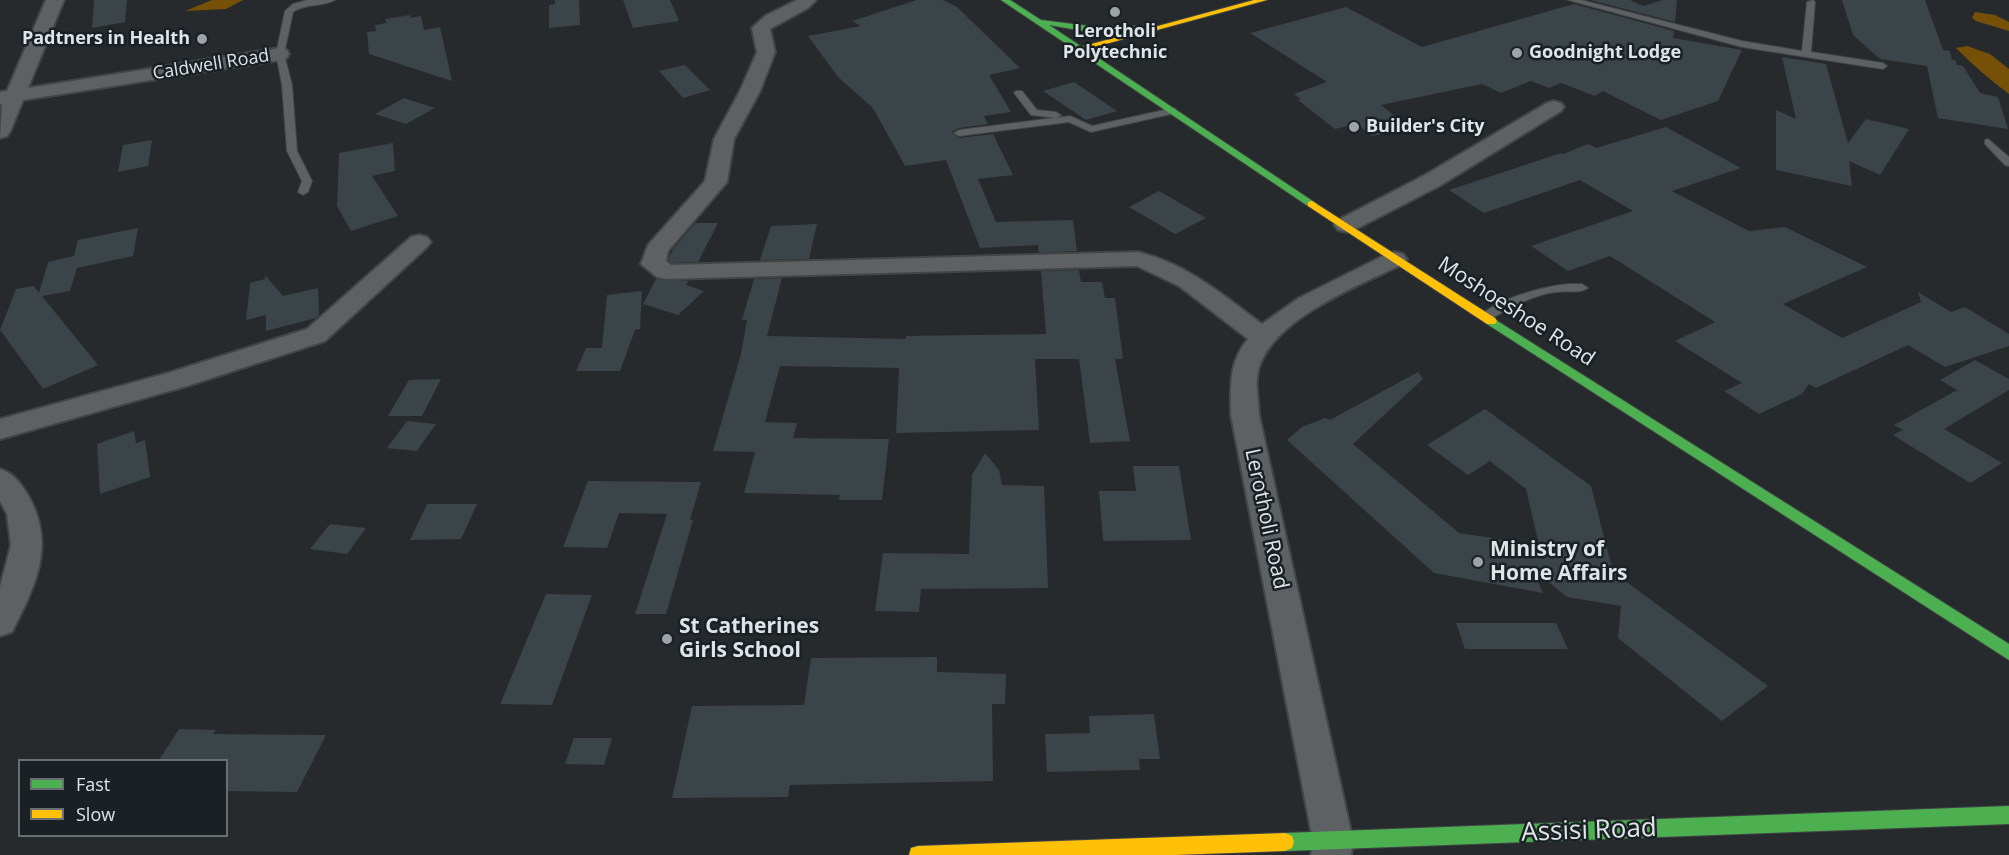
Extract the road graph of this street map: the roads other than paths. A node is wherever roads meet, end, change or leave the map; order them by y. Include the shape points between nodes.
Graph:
1 (55, 0) edge
2 (331, 0) edge
3 (807, 0) edge
4 (1005, 0) edge
5 (1263, 0) edge
6 (1572, 0) edge
7 (1810, 2) dead end
8 (1221, 6) edge
9 (1033, 19) junction
10 (1155, 28) junction
11 (1077, 49) junction
12 (280, 54) junction
13 (1806, 55) junction
14 (1883, 66) dead end
15 (1121, 77) junction
16 (1019, 93) dead end
17 (8, 96) edge
18 (1554, 107) dead end
19 (1173, 111) junction
20 (1070, 119) junction
21 (0, 132) edge
22 (959, 133) dead end
23 (1988, 142) dead end
24 (2009, 163) edge
25 (303, 192) dead end
26 (1346, 225) junction
27 (419, 242) dead end
28 (1395, 259) junction
29 (1582, 288) dead end
30 (1485, 317) junction
31 (1262, 338) junction
32 (0, 429) edge
33 (0, 480) edge
34 (0, 622) edge
35 (2009, 653) edge
36 (2009, 815) edge
37 (1332, 848) edge
38 (918, 855) edge

1 - 17 street
2 - 12 lane via 309,2 289,11
3 - 31 street via 766,21 761,28 766,52 724,139 716,182 656,250 653,264 666,272 1138,259 1159,263 1178,274
4 - 9 main road, Moshoeshoe Road
5 - 8 main road
6 - 13 lane via 1742,44
7 - 13 lane
8 - 10 main road
9 - 10 main road via 1074,28
9 - 11 main road, Moshoeshoe Road
10 - 11 main road
10 - 15 main road via 1132,40 1122,55
11 - 15 main road, Moshoeshoe Road
12 - 17 street, Caldwell Road
12 - 25 lane, Caldwell Road via 287,85 292,151 307,181
13 - 14 lane
15 - 19 main road, Moshoeshoe Road
16 - 20 lane via 1034,113
17 - 21 street
18 - 26 street via 1432,180
19 - 20 lane via 1091,129
19 - 26 main road, Moshoeshoe Road
20 - 22 lane
23 - 24 lane
26 - 28 main road, Moshoeshoe Road
27 - 32 street via 316,335 177,380
28 - 30 main road, Moshoeshoe Road
28 - 31 street, Lerotholi Road via 1295,309
29 - 30 lane via 1556,287 1519,299
30 - 35 main road, Moshoeshoe Road
31 - 37 street, Lerotholi Road via 1245,368 1245,415
33 - 34 street via 20,507 28,538 22,577
36 - 37 main road, Assisi Road
37 - 38 main road, Assisi Road

